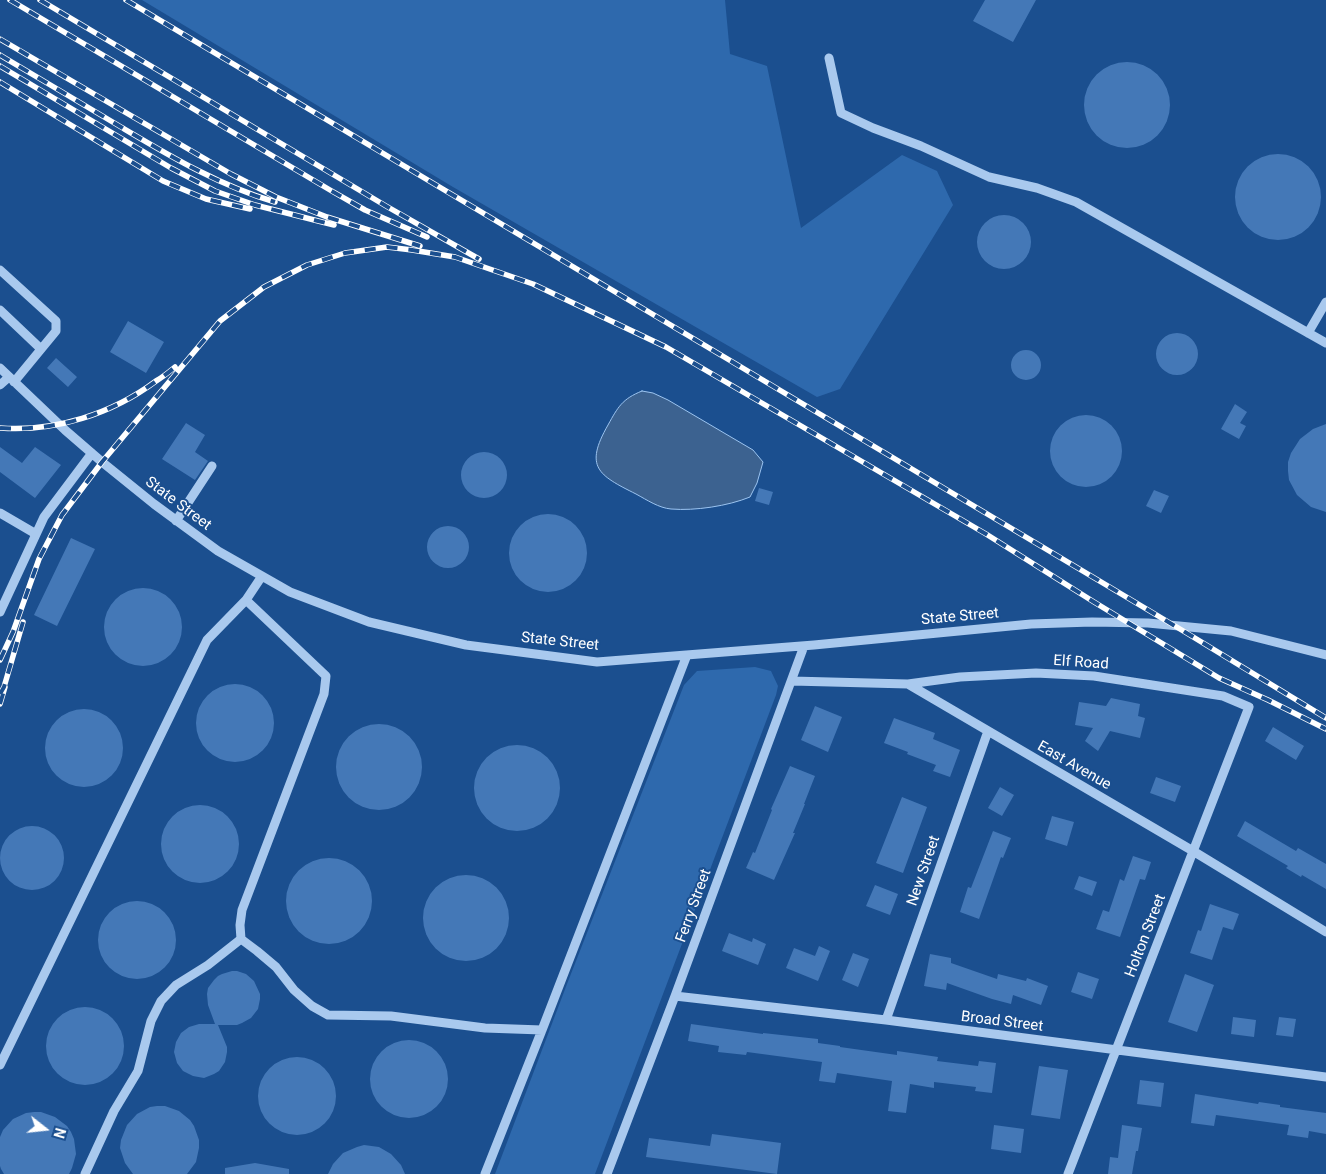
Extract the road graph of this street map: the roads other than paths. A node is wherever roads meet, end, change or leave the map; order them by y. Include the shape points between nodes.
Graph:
1 (829, 58) dead end
2 (0, 270) edge
3 (1326, 302) edge
4 (0, 310) edge
5 (1308, 333) junction
6 (1326, 343) edge
7 (42, 349) junction
8 (0, 368) edge
9 (12, 379) junction
10 (0, 385) edge
11 (92, 453) junction
12 (212, 466) dead end
13 (0, 513) edge
14 (176, 520) junction
15 (36, 534) junction
16 (262, 576) junction
17 (246, 600) junction
18 (0, 612) edge
19 (804, 646) junction
20 (687, 655) junction
21 (1326, 655) edge
22 (792, 681) junction
23 (908, 684) junction
24 (1249, 707) joint
25 (988, 731) junction
26 (1193, 851) junction
27 (1326, 932) edge
28 (241, 939) junction
29 (675, 996) junction
30 (886, 1020) junction
31 (542, 1030) junction
32 (1116, 1050) junction
33 (0, 1065) edge
34 (1326, 1077) edge
35 (85, 1174) edge
36 (485, 1174) edge
37 (606, 1174) edge
38 (1068, 1174) edge

1 - 5 street via 841,113 989,177 1038,188 1076,202
2 - 7 street via 56,321 56,332
3 - 5 street
4 - 7 street
5 - 6 street
7 - 9 street
8 - 9 street, State Street
9 - 10 street
9 - 11 street, State Street
11 - 14 street, State Street
11 - 15 street via 44,517
12 - 14 street
13 - 15 street
14 - 16 street, State Street via 218,551
15 - 18 street
16 - 17 street
16 - 20 street, State Street via 290,592 369,622 466,645 597,662
17 - 28 street via 326,676 324,694 242,910
17 - 33 street via 207,640
19 - 20 street, State Street
19 - 21 street, State Street via 1031,624 1092,622 1231,631
19 - 22 street, Ferry Street
20 - 31 street
22 - 23 street, East Avenue
22 - 29 street, Ferry Street
23 - 24 street, Elf Road via 960,677 1094,676 1223,696
23 - 25 street, East Avenue
24 - 26 street, Holton Street
25 - 26 street, East Avenue
25 - 30 street, New Street
26 - 27 street, East Avenue
26 - 32 street, Holton Street
28 - 31 street via 276,967 312,1006 328,1015 390,1016 485,1028
28 - 35 street via 176,985 161,1001 151,1021 138,1071 114,1111
29 - 30 street, Broad Street
29 - 37 street, Ferry Street
30 - 32 street, Broad Street
31 - 36 street
32 - 34 street, Broad Street
32 - 38 street, Holton Street

